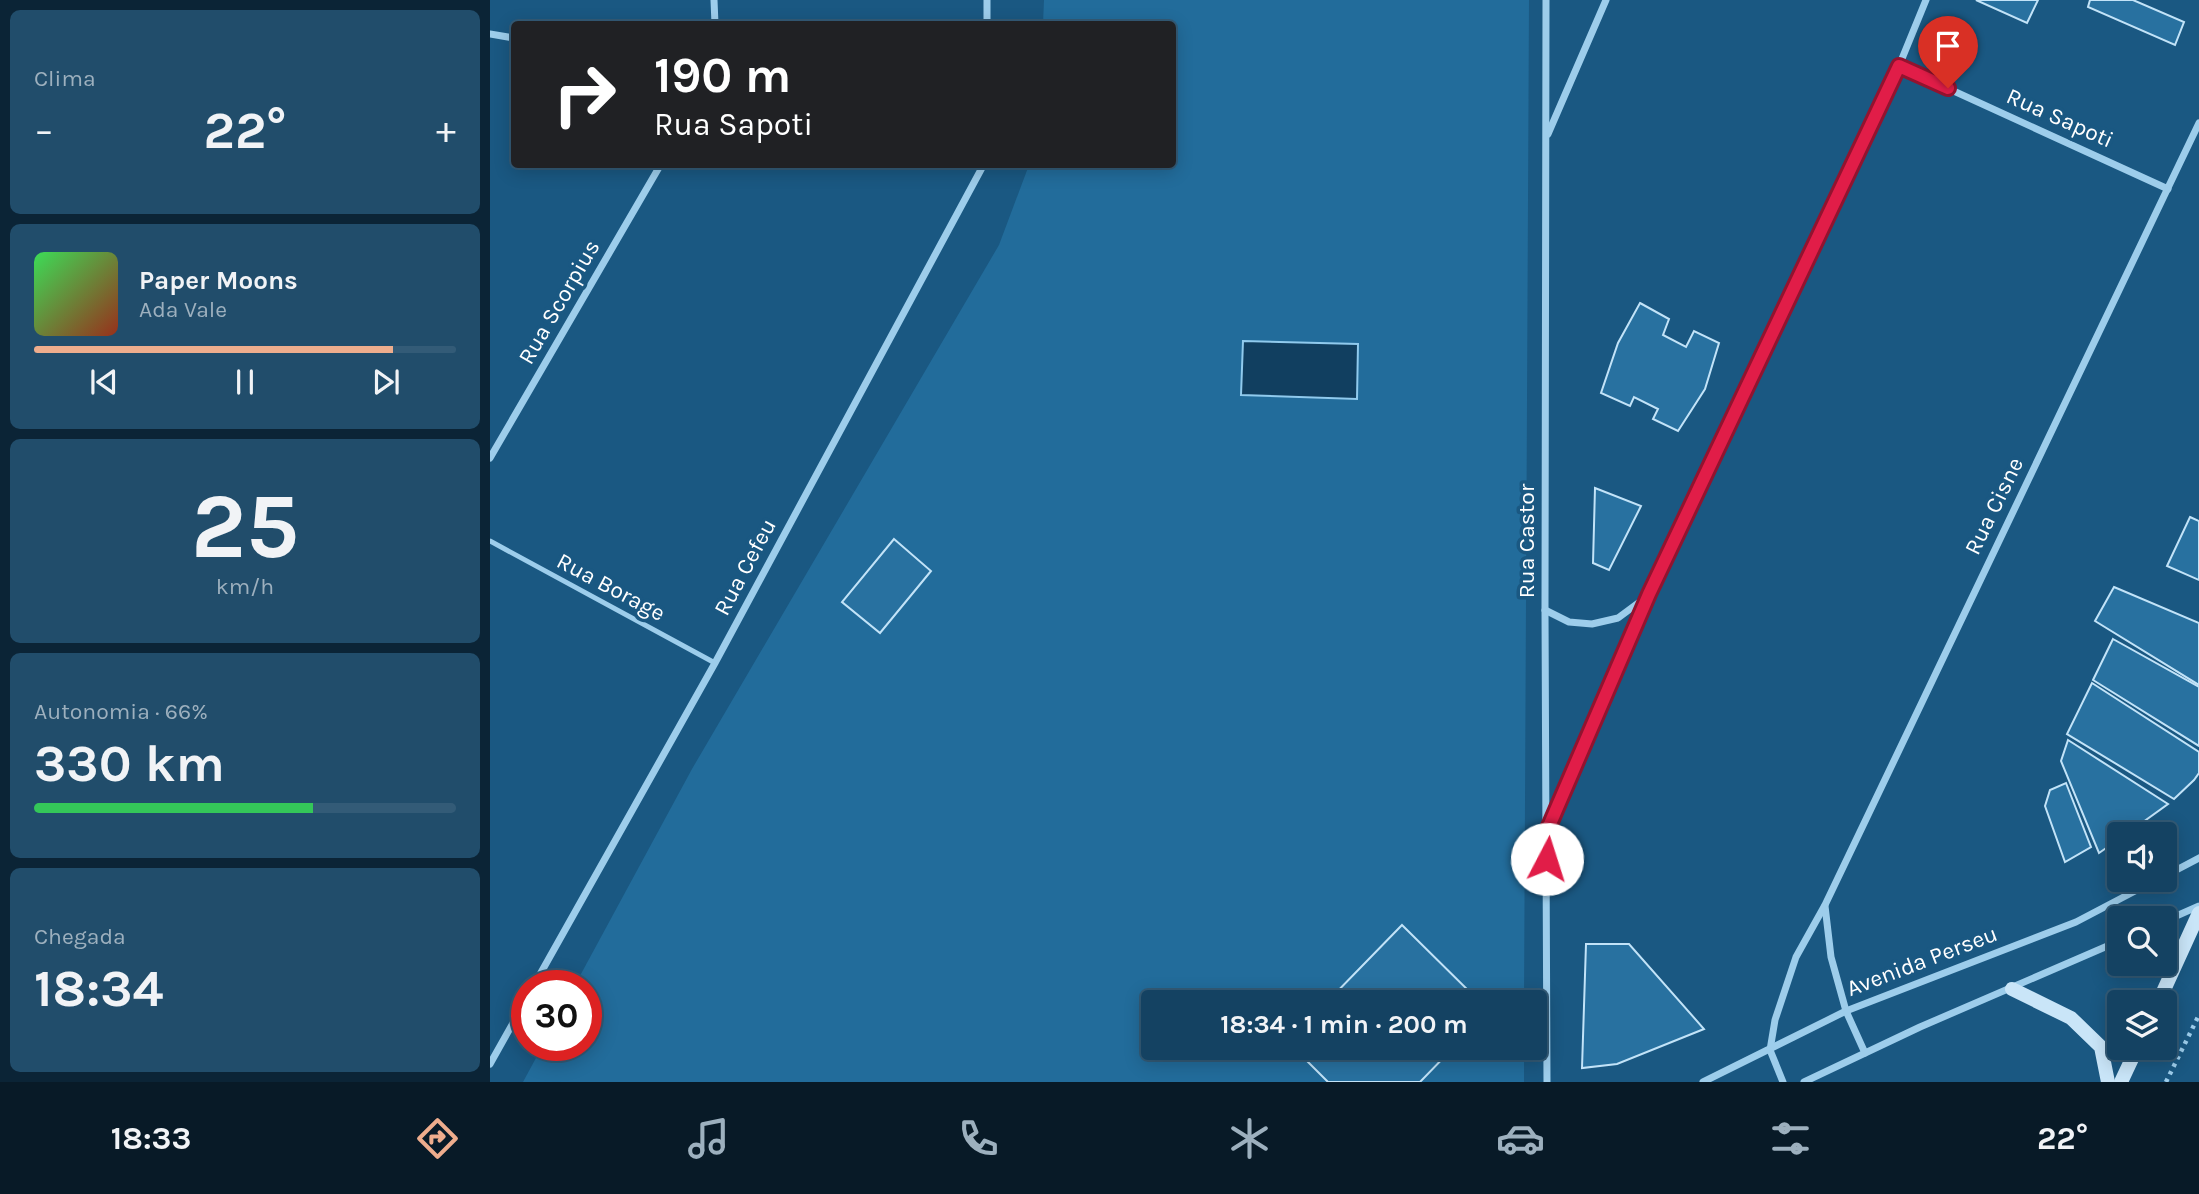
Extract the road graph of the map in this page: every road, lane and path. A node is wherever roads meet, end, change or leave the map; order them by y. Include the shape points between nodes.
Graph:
1 (715, 0) edge
2 (987, 0) edge
3 (1546, 0) edge
4 (1606, 0) edge
5 (1926, 0) edge
6 (715, 21) edge
7 (987, 21) edge
8 (490, 34) edge
9 (511, 38) edge
10 (1899, 66) junction
11 (2199, 123) edge
12 (1546, 138) junction
13 (659, 168) edge
14 (982, 168) edge
15 (2168, 189) junction
16 (490, 458) edge
17 (490, 541) edge
18 (1649, 594) junction
19 (1545, 610) junction
20 (715, 663) junction
21 (1547, 831) junction
22 (2199, 858) edge
23 (2177, 870) edge
24 (2133, 892) edge
25 (1825, 905) junction
26 (2199, 906) edge
27 (2199, 913) edge
28 (2177, 916) edge
29 (2107, 946) edge
30 (542, 970) edge
31 (2012, 989) junction
32 (2164, 990) edge
33 (1846, 1011) junction
34 (2199, 1015) edge
35 (511, 1026) edge
36 (1770, 1050) junction
37 (1865, 1053) junction
38 (2131, 1060) edge
39 (490, 1063) edge
40 (1547, 1082) edge
41 (1703, 1082) edge
42 (1783, 1082) edge
43 (1804, 1082) edge
44 (2108, 1082) edge
45 (2121, 1082) edge
46 (2166, 1082) edge

1 - 6 street
2 - 7 street
3 - 12 street, Rua Castor
4 - 12 street
5 - 10 street
8 - 9 street
10 - 15 street, Rua Sapoti
10 - 18 street
11 - 15 street, Rua Cisne
12 - 19 street, Rua Castor
13 - 16 street, Rua Scorpius
14 - 20 street, Rua Cefeu
15 - 25 street, Rua Cisne
17 - 20 lane, Rua Borage
18 - 19 street via 1618,618 1592,625 1569,622
18 - 21 street
19 - 21 street, Rua Castor
20 - 30 street, Rua Cefeu
21 - 40 street, Rua Castor
22 - 23 street
24 - 33 street, Avenida Perseu via 2076,922
25 - 33 street via 1831,957
25 - 36 street, Rua Cisne via 1796,957
26 - 28 street
27 - 32 main road
29 - 31 street
31 - 37 street
31 - 44 main road via 2071,1018 2101,1047
33 - 36 street, Avenida Perseu
33 - 37 street
34 - 46 path
35 - 39 street
36 - 41 street, Avenida Perseu
36 - 42 street
37 - 43 street
38 - 45 main road

